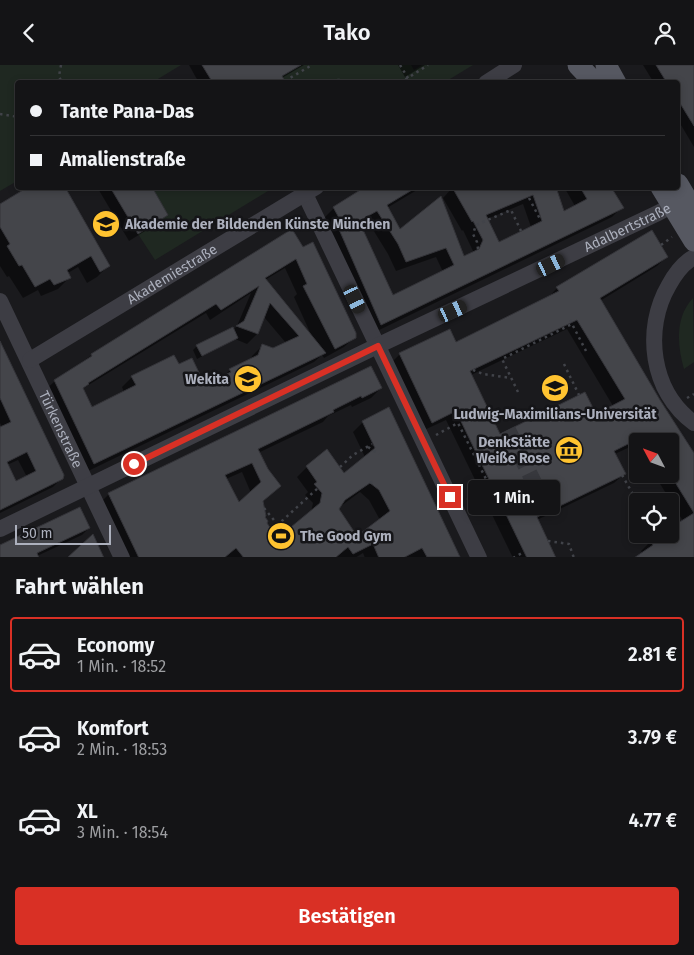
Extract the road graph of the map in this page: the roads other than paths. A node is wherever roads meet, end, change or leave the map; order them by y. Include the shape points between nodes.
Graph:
1 (514, 65) edge
2 (578, 65) edge
3 (606, 65) edge
4 (491, 80) edge
5 (592, 80) edge
6 (614, 80) edge
7 (666, 190) edge
8 (311, 191) edge
9 (682, 200) edge
10 (684, 238) edge
11 (694, 257) edge
12 (0, 301) edge
13 (378, 346) junction
14 (30, 361) junction
15 (694, 423) edge
16 (89, 486) junction
17 (0, 529) edge
18 (122, 557) edge
19 (479, 557) edge

1 - 4 street
2 - 5 main road
3 - 6 main road
7 - 9 main road
8 - 13 street
8 - 14 street, Akademiestraße
9 - 10 main road
9 - 13 street, Adalbertstraße
11 - 15 street via 673,277 664,293 656,318 654,345 661,379 669,395
12 - 14 street, Türkenstraße
13 - 16 street, Adalbertstraße
13 - 19 street
14 - 16 street, Türkenstraße
16 - 17 street, Adalbertstraße
16 - 18 street, Türkenstraße

